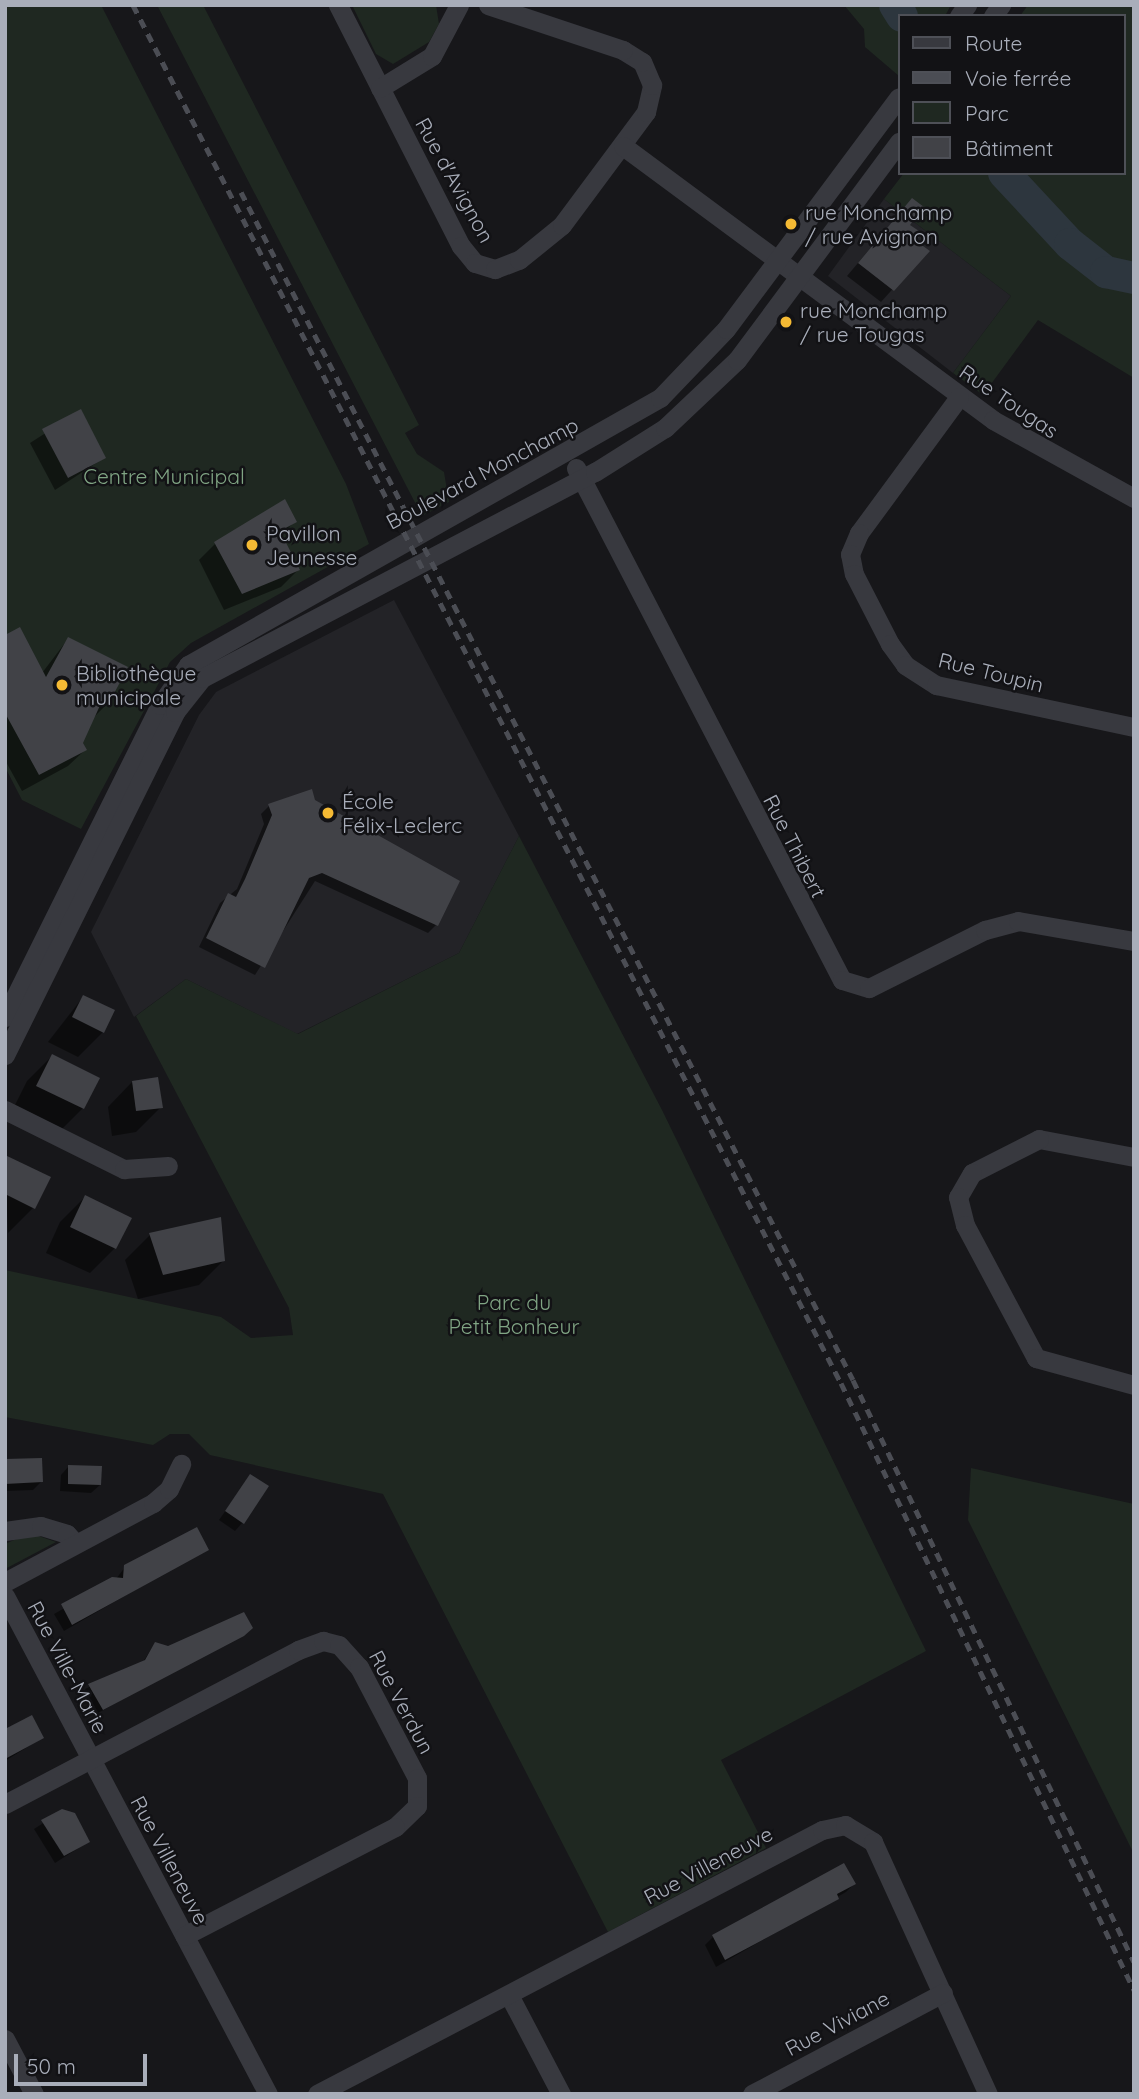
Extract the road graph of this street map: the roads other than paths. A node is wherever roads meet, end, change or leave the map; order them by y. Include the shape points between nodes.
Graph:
1 (338, 5) edge
2 (459, 5) edge
3 (488, 5) edge
4 (380, 88) junction
5 (898, 98) edge
6 (898, 143) edge
7 (623, 146) junction
8 (778, 260) junction
9 (799, 277) junction
10 (959, 397) junction
11 (568, 454) junction
12 (581, 479) junction
13 (1134, 498) edge
14 (1134, 727) edge
15 (1134, 941) edge
16 (5, 1017) edge
17 (5, 1055) edge
18 (5, 1110) edge
19 (1134, 1157) edge
20 (167, 1166) dead end
21 (1134, 1384) edge
22 (181, 1464) dead end
23 (5, 1531) edge
24 (76, 1544) junction
25 (5, 1581) edge
26 (5, 1596) edge
27 (90, 1759) junction
28 (5, 1804) edge
29 (184, 1936) junction
30 (943, 1993) junction
31 (509, 1995) junction
32 (5, 2039) edge
33 (34, 2094) edge
34 (268, 2094) edge
35 (317, 2094) edge
36 (561, 2094) edge
37 (752, 2094) edge
38 (988, 2094) edge

1 - 4 street, Rue d'Avignon
2 - 4 street via 432,56
3 - 7 street, Rue d'Avignon via 642,62 650,77 651,101
4 - 7 street, Rue d'Avignon via 461,246 489,268 510,265 548,239
5 - 8 street, Boulevard Monchamp
6 - 9 street
7 - 8 street
8 - 9 street
8 - 11 street, Boulevard Monchamp via 678,381 632,418
9 - 10 street, Rue Tougas
9 - 12 street via 704,395 665,428
10 - 13 street, Rue Tougas via 1053,458
10 - 14 street, Rue Toupin via 853,544 854,574 884,633 905,665 936,685
11 - 12 street, Rue Thibert
11 - 16 street, Boulevard Monchamp via 188,665 160,705
12 - 15 street, Rue Thibert via 842,980 869,988 985,930 1018,921
12 - 17 street via 202,678 175,712
18 - 20 street via 124,1169
19 - 21 street via 1039,1139 972,1173 958,1197 965,1225 1036,1359
22 - 24 street via 162,1496
23 - 24 street via 41,1526 67,1534
24 - 25 street
26 - 27 street, Rue Ville-Marie
27 - 28 street, Rue Verdun
27 - 29 street, Rue Villeneuve
27 - 29 street, Rue Verdun via 313,1644 340,1645 359,1667 417,1778 417,1806 395,1827
29 - 34 street, Rue Villeneuve
30 - 31 street, Rue Villeneuve via 873,1842 845,1825 822,1830
30 - 37 street, Rue Viviane
30 - 38 street, Rue Villeneuve
31 - 35 street, Rue Villeneuve
31 - 36 street
32 - 33 street

